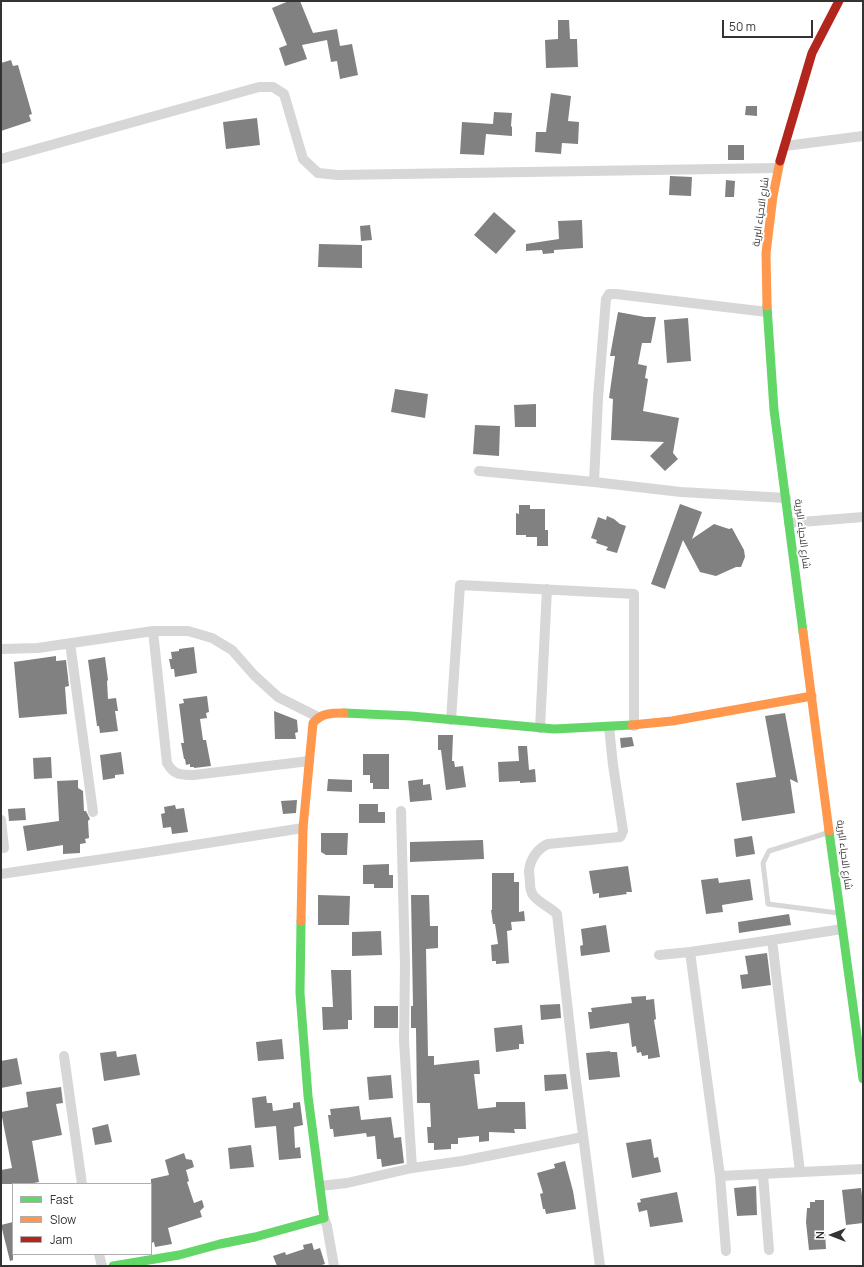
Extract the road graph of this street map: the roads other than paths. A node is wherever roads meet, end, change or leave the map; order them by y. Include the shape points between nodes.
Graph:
1 (839, 1) edge
2 (863, 136) edge
3 (785, 146) junction
4 (1, 159) edge
5 (778, 168) junction
6 (767, 312) junction
7 (479, 471) dead end
8 (594, 482) junction
9 (786, 498) junction
10 (863, 517) edge
11 (789, 523) junction
12 (547, 589) junction
13 (153, 631) junction
14 (70, 643) junction
15 (1, 649) edge
16 (812, 696) junction
17 (318, 716) junction
18 (451, 720) junction
19 (634, 726) junction
20 (609, 727) junction
21 (540, 728) junction
22 (309, 761) junction
23 (401, 811) dead end
24 (93, 812) dead end
25 (1, 820) edge
26 (302, 828) junction
27 (830, 832) junction
28 (4, 848) dead end
29 (1, 874) edge
30 (840, 913) junction
31 (842, 928) junction
32 (772, 940) junction
33 (690, 952) junction
34 (659, 955) dead end
35 (64, 1056) dead end
36 (863, 1079) edge
37 (583, 1137) junction
38 (412, 1168) junction
39 (863, 1169) edge
40 (800, 1172) junction
41 (763, 1174) junction
42 (720, 1176) junction
43 (82, 1183) edge
44 (320, 1186) junction
45 (324, 1218) junction
46 (769, 1250) dead end
47 (726, 1251) dead end
48 (99, 1255) edge
49 (102, 1266) edge
50 (113, 1266) edge
51 (334, 1266) edge
52 (600, 1266) edge

1 - 3 main road, شارع الاحياء البرية via 812,53
2 - 3 street
3 - 5 main road, شارع الاحياء البرية
4 - 5 street via 259,86 273,86 284,94 302,159 318,173 338,175
5 - 6 main road, شارع الاحياء البرية via 766,253
6 - 8 street via 609,294 606,299 598,398
6 - 9 main road, شارع الاحياء البرية via 774,410
7 - 8 street
8 - 9 street via 681,492
9 - 11 main road, شارع الاحياء البرية
10 - 11 street
11 - 16 main road, شارع الاحياء البرية
12 - 18 street via 460,585
12 - 19 street via 634,594
12 - 21 street
13 - 14 street
13 - 17 street via 188,631 212,638 232,650 278,697
13 - 22 street via 167,762 172,770 180,775 194,775
14 - 15 street via 38,648
14 - 24 street
16 - 19 main road
16 - 27 main road, شارع الاحياء البرية
17 - 18 main road via 331,713
17 - 22 main road via 313,723
18 - 21 main road
19 - 20 main road
20 - 21 main road
20 - 37 street via 623,831 621,836 542,846 532,859 529,871 533,895 557,914
22 - 26 main road
23 - 38 street via 404,1041
25 - 28 street
26 - 29 street
26 - 44 main road via 301,1000 308,1096
27 - 30 main road, شارع الاحياء البرية
27 - 30 lane via 769,851 763,863 768,904
30 - 31 main road, شارع الاحياء البرية
31 - 32 street
31 - 36 main road, شارع الاحياء البرية
32 - 33 street
32 - 40 street
33 - 34 street
33 - 42 street
35 - 43 street
37 - 38 street via 462,1161
37 - 52 street
38 - 44 street via 347,1183
39 - 40 street
40 - 41 street
41 - 42 street
41 - 46 street
42 - 47 street
44 - 45 main road
45 - 50 main road via 179,1255
45 - 51 street
48 - 49 street

